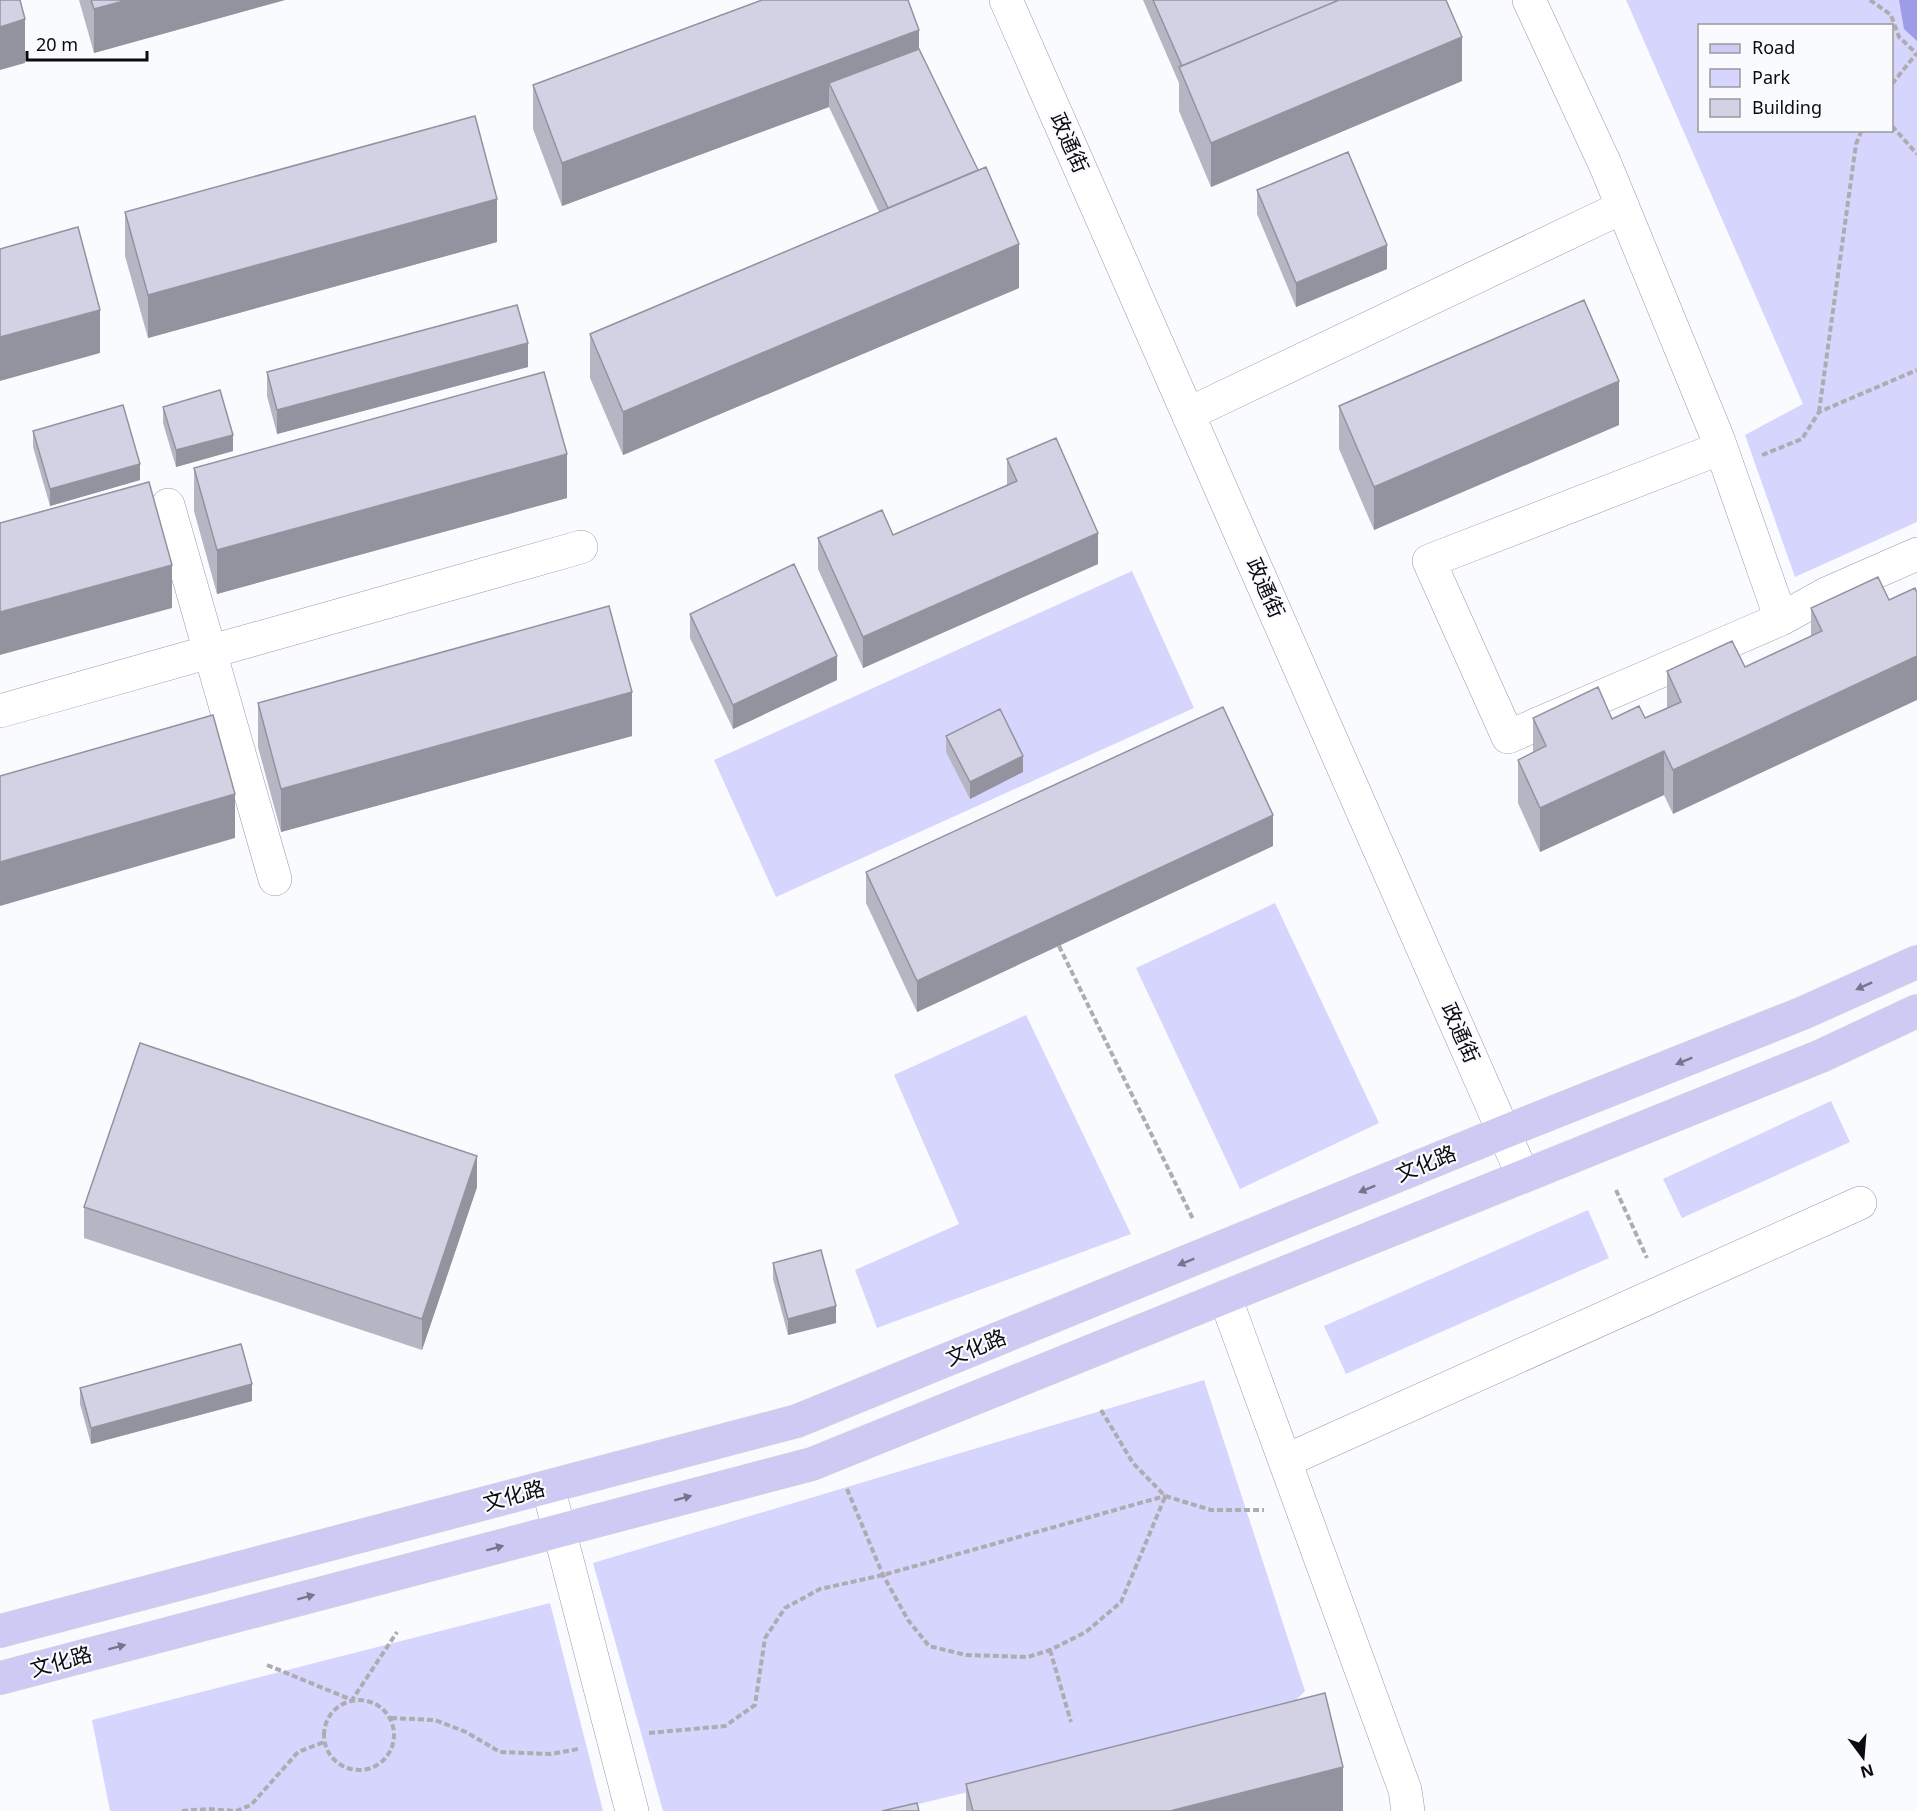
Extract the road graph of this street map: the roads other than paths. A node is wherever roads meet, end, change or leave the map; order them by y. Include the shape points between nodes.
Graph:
1 (1006, 0) edge
2 (1529, 0) edge
3 (1623, 207) junction
4 (1188, 414) junction
5 (1721, 448) junction
6 (168, 505) dead end
7 (581, 547) dead end
8 (1917, 555) edge
9 (1781, 620) junction
10 (210, 652) junction
11 (0, 711) edge
12 (275, 879) dead end
13 (1917, 962) edge
14 (1917, 1011) edge
15 (1504, 1132) junction
16 (1523, 1176) junction
17 (1860, 1203) dead end
18 (1225, 1296) junction
19 (1285, 1461) junction
20 (548, 1486) junction
21 (560, 1530) junction
22 (0, 1631) edge
23 (0, 1678) edge
24 (632, 1811) edge
25 (1408, 1811) edge

1 - 4 street, 政通街
2 - 3 street
3 - 4 street
3 - 5 street
4 - 15 street, 政通街
5 - 9 street
5 - 9 street via 1429,561 1508,737
6 - 10 street
7 - 10 street
8 - 9 street via 1828,593
10 - 11 street
10 - 12 street
13 -> 15 main road, 文化路 via 1803,1013
14 - 16 main road, 文化路 via 1821,1056
15 - 16 street, 政通街
15 -> 20 main road, 文化路 via 797,1421
16 - 18 main road, 文化路
17 - 19 street
18 - 19 street
21 -> 18 main road, 文化路 via 800,1467
19 - 25 street via 1405,1790
20 - 21 street
20 - 22 main road, 文化路
23 -> 21 main road, 文化路
21 - 24 street

